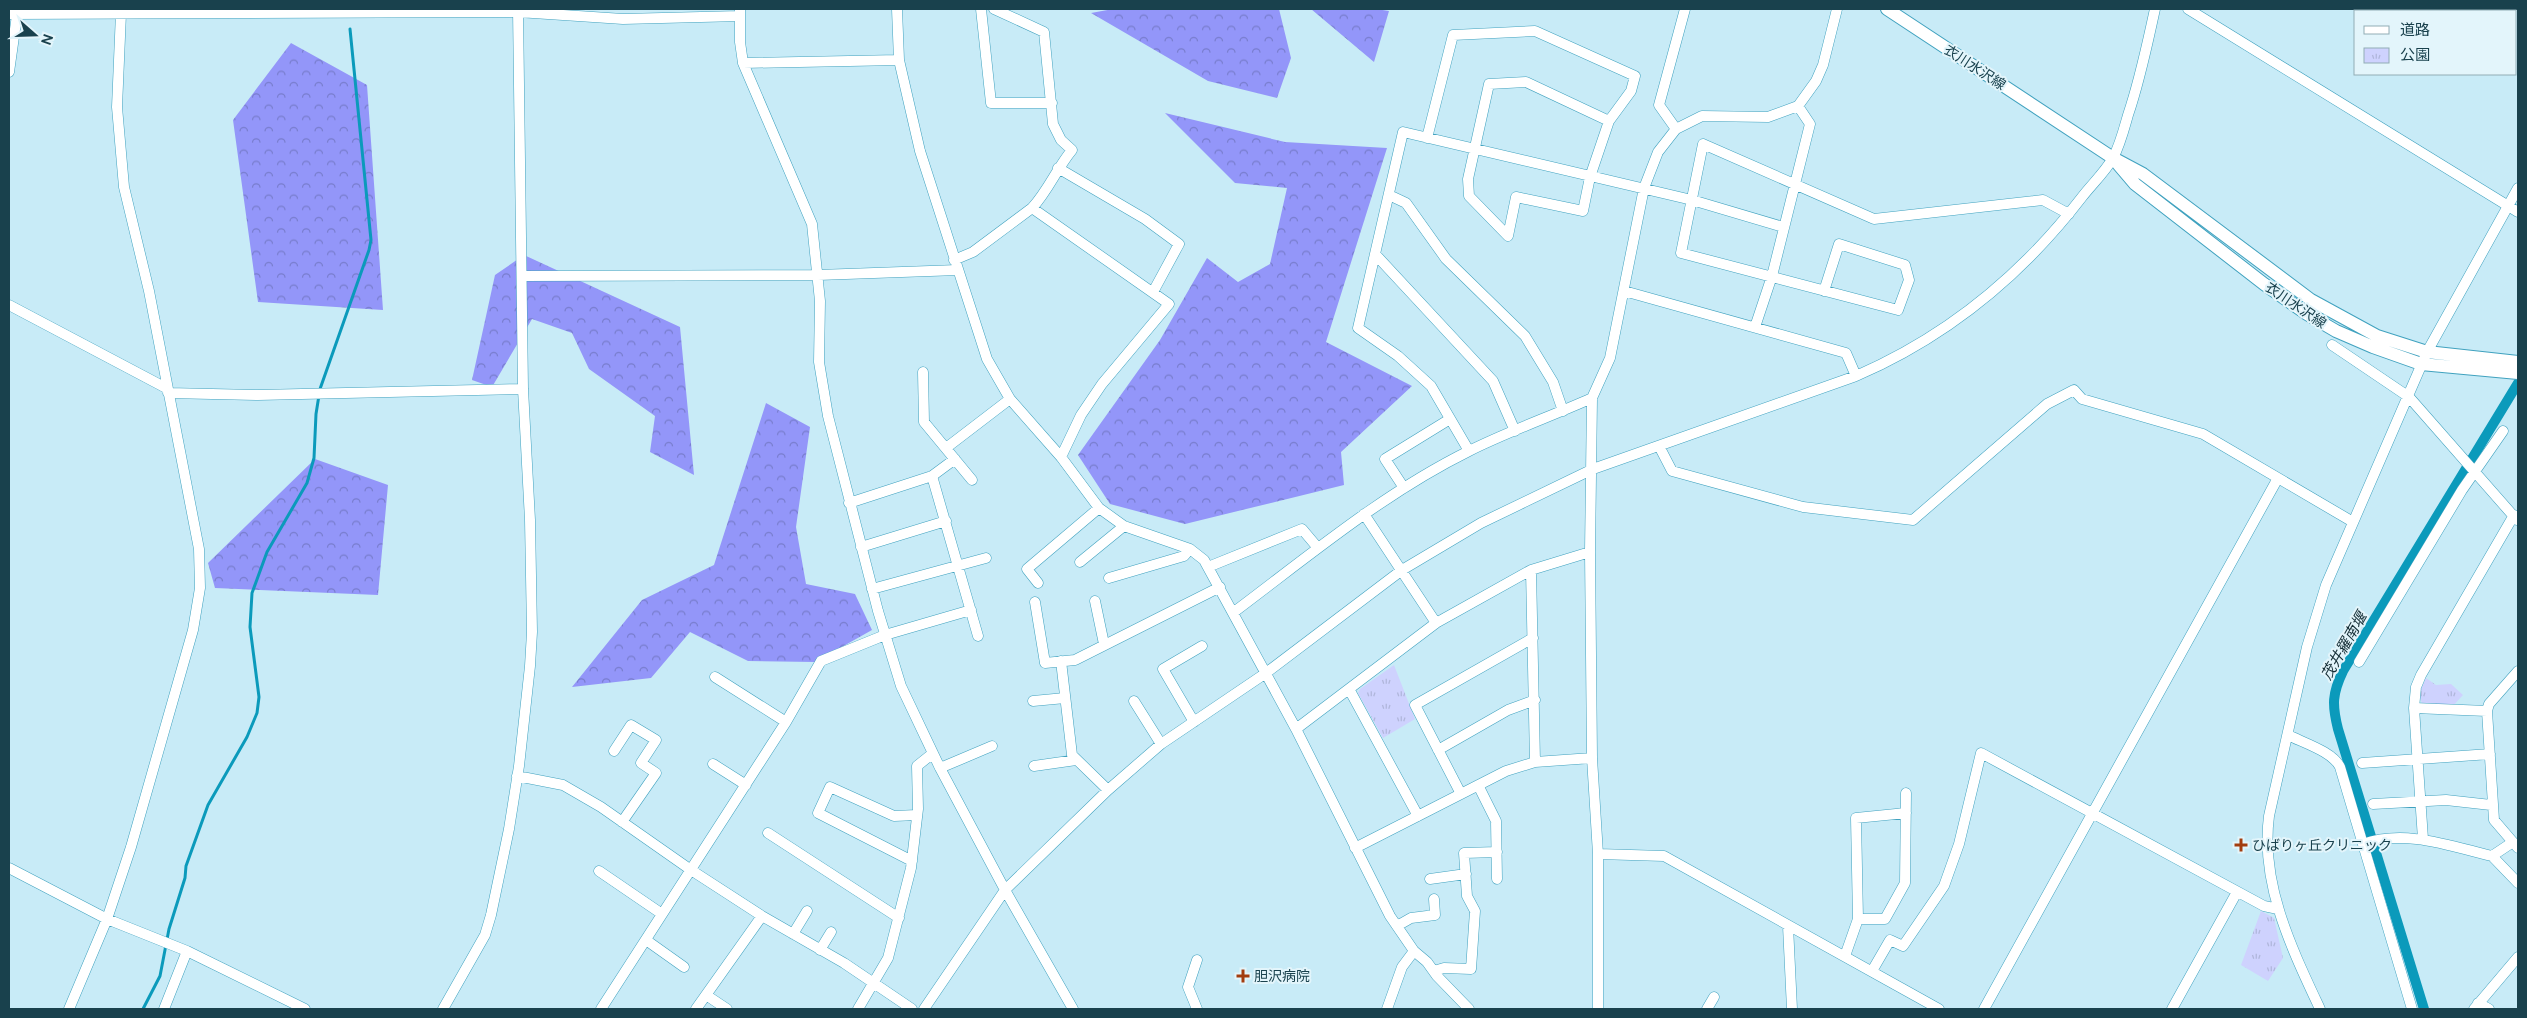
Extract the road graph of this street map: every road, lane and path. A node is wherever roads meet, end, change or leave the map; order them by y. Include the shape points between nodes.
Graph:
1 (897, 9) edge
2 (981, 9) edge
3 (994, 9) edge
4 (1685, 9) edge
5 (1837, 9) edge
6 (1887, 9) edge
7 (2155, 9) edge
8 (2188, 9) edge
9 (186, 11) edge
10 (518, 11) edge
11 (121, 13) junction
12 (740, 13) edge
13 (13, 15) edge
14 (899, 60) junction
15 (744, 63) junction
16 (9, 72) edge
17 (1052, 103) junction
18 (1798, 106) junction
19 (1609, 121) junction
20 (1676, 130) junction
21 (1427, 138) junction
22 (1475, 148) junction
23 (2113, 158) junction
24 (1058, 168) junction
25 (1590, 177) junction
26 (1795, 183) junction
27 (1644, 188) junction
28 (2518, 188) edge
29 (1389, 195) junction
30 (1692, 200) junction
31 (2508, 206) junction
32 (1032, 208) junction
33 (2518, 212) edge
34 (2069, 214) junction
35 (1783, 227) junction
36 (1375, 254) junction
37 (956, 265) junction
38 (818, 275) junction
39 (523, 276) junction
40 (1772, 276) junction
41 (1624, 291) junction
42 (1824, 291) junction
43 (1153, 292) junction
44 (9, 305) edge
45 (1755, 327) junction
46 (2332, 346) dead end
47 (2424, 358) junction
48 (2518, 362) edge
49 (2468, 363) junction
50 (923, 372) dead end
51 (2518, 373) edge
52 (1856, 376) junction
53 (523, 389) junction
54 (168, 391) junction
55 (2409, 397) junction
56 (1592, 398) junction
57 (1010, 399) junction
58 (1563, 411) junction
59 (1450, 419) junction
60 (1515, 431) junction
61 (2503, 431) dead end
62 (1659, 446) junction
63 (946, 448) junction
64 (1469, 451) junction
65 (1061, 457) junction
66 (955, 459) junction
67 (1593, 469) junction
68 (2474, 470) junction
69 (932, 476) junction
70 (2278, 478) junction
71 (972, 480) dead end
72 (1404, 488) junction
73 (849, 503) junction
74 (1098, 508) junction
75 (1364, 514) junction
76 (2516, 518) edge
77 (946, 521) junction
78 (2353, 522) junction
79 (1124, 526) junction
80 (861, 547) junction
81 (1318, 548) junction
82 (1190, 549) junction
83 (1590, 552) junction
84 (986, 558) dead end
85 (1080, 562) dead end
86 (959, 566) junction
87 (1208, 567) junction
88 (1402, 570) junction
89 (1531, 570) junction
90 (1109, 578) dead end
91 (1038, 583) dead end
92 (1220, 588) junction
93 (872, 589) junction
94 (1095, 601) dead end
95 (1035, 602) dead end
96 (971, 610) junction
97 (1234, 612) junction
98 (1436, 623) junction
99 (885, 635) junction
100 (978, 636) dead end
101 (1533, 638) junction
102 (1104, 644) junction
103 (1202, 646) dead end
104 (1061, 661) junction
105 (2359, 662) dead end
106 (1266, 673) junction
107 (2517, 673) edge
108 (715, 678) dead end
109 (1349, 689) junction
110 (1065, 698) junction
111 (1535, 700) junction
112 (1033, 701) dead end
113 (1134, 701) dead end
114 (2414, 708) junction
115 (2487, 711) junction
116 (786, 722) junction
117 (1194, 722) junction
118 (1296, 729) junction
119 (2288, 735) junction
120 (1161, 744) junction
121 (992, 746) dead end
122 (1438, 750) junction
123 (614, 751) dead end
124 (932, 754) junction
125 (2490, 754) junction
126 (1592, 758) junction
127 (2418, 759) junction
128 (1076, 760) junction
129 (1535, 762) junction
130 (2362, 763) dead end
131 (713, 764) dead end
132 (1034, 766) dead end
133 (940, 768) junction
134 (517, 776) junction
135 (746, 785) junction
136 (1478, 785) junction
137 (1108, 790) junction
138 (1906, 793) dead end
139 (1461, 794) junction
140 (2421, 800) junction
141 (2373, 804) dead end
142 (2491, 805) junction
143 (2094, 812) junction
144 (1906, 813) junction
145 (917, 816) junction
146 (1418, 816) junction
147 (622, 822) junction
148 (768, 833) dead end
149 (2423, 839) junction
150 (2365, 843) junction
151 (2515, 845) edge
152 (1356, 848) junction
153 (1497, 852) junction
154 (1598, 854) junction
155 (2492, 856) junction
156 (912, 861) junction
157 (9, 868) edge
158 (691, 870) junction
159 (598, 871) dead end
160 (1466, 874) junction
161 (1497, 878) dead end
162 (1430, 879) dead end
163 (2518, 883) edge
164 (1005, 890) junction
165 (2237, 892) junction
166 (1434, 899) dead end
167 (2278, 909) junction
168 (807, 911) dead end
169 (662, 914) junction
170 (762, 916) junction
171 (899, 918) junction
172 (107, 919) junction
173 (1858, 920) junction
174 (1397, 926) junction
175 (1788, 926) junction
176 (831, 932) dead end
177 (793, 934) junction
178 (646, 940) junction
179 (820, 950) junction
180 (187, 951) junction
181 (1414, 951) junction
182 (1844, 956) junction
183 (2518, 957) edge
184 (1197, 960) dead end
185 (684, 967) dead end
186 (1434, 971) junction
187 (1872, 971) junction
188 (873, 983) junction
189 (706, 995) junction
190 (1714, 997) dead end
191 (2476, 1006) edge
192 (69, 1009) edge
193 (164, 1009) edge
194 (306, 1009) edge
195 (443, 1009) edge
196 (601, 1009) edge
197 (696, 1009) edge
198 (727, 1009) edge
199 (858, 1009) edge
200 (912, 1009) edge
201 (924, 1009) edge
202 (1073, 1009) edge
203 (1196, 1009) edge
204 (1387, 1009) edge
205 (1469, 1009) edge
206 (1598, 1009) edge
207 (1707, 1009) edge
208 (1792, 1009) edge
209 (1939, 1009) edge
210 (1984, 1009) edge
211 (2172, 1009) edge
212 (2320, 1009) edge
213 (2412, 1009) edge
214 (2489, 1009) edge

1 - 14 street
2 - 17 street via 991,103
3 - 17 street via 1044,32
4 - 20 street via 1659,105
5 - 18 street via 1823,65
6 - 23 main road, 衣川水沢線
7 - 23 street via 2144,67
8 - 31 street
9 - 10 street
9 - 11 street
10 - 12 street via 624,19
10 - 39 street
11 - 13 street
11 - 54 street via 117,107 124,187 149,291
12 - 15 street
13 - 16 street
14 - 15 street
14 - 37 street via 920,151
15 - 38 street via 807,209
17 - 24 street via 1053,124 1061,140 1072,150
18 - 20 street via 1768,117 1702,116
18 - 26 street via 1810,124
19 - 21 street via 1631,91 1635,76 1535,31 1453,34
19 - 22 street via 1526,82 1489,84
19 - 25 street
20 - 27 street via 1658,152
21 - 22 street
21 - 29 street via 1403,132
22 - 25 street
22 - 25 street via 1468,178 1469,196 1508,236 1516,197 1583,211
23 - 34 street
23 - 47 main road, 衣川水沢線 via 2142,174 2311,300
24 - 32 street
24 - 43 street via 1145,219 1179,244
25 - 27 street
26 - 30 street via 1703,144
26 - 34 street via 1874,219 2043,200
26 - 35 street
27 - 30 street
27 - 41 street
28 - 31 street
29 - 36 street
29 - 58 street via 1406,204 1446,259 1525,336 1552,382
30 - 35 street
30 - 40 street via 1681,253
31 - 33 street
31 - 47 street
32 - 37 street
32 - 43 street
34 - 52 street via 2010,277 1938,334
35 - 40 street
36 - 59 street via 1358,328 1398,356 1431,386
36 - 60 street via 1493,381
37 - 38 street
37 - 57 street via 987,359
38 - 39 street
38 - 73 street via 819,362
39 - 53 street
40 - 42 street
40 - 45 street
41 - 45 street
41 - 56 street via 1610,358
42 - 42 street via 1898,310 1909,280 1905,265 1839,244
43 - 65 street via 1169,304 1102,384 1081,415
44 - 54 street
45 - 52 street via 1846,353
46 - 55 street
47 - 49 main road, 衣川水沢線
47 - 55 street
48 - 49 main road, 衣川水沢線
49 - 51 main road, 衣川水沢線
50 - 63 street via 924,422
52 - 62 street
53 - 54 street via 258,395
53 - 134 street via 532,632
54 - 172 street via 200,549 200,588 193,630
55 - 68 street
55 - 78 street
56 - 58 street
56 - 67 street
57 - 63 street
57 - 65 street
58 - 60 street
59 - 64 street
59 - 72 street via 1385,459
60 - 64 street
61 - 68 street
62 - 67 street
62 - 70 street via 1672,471 1803,507 1913,520 2048,404 2074,390 2082,400 2204,434
63 - 66 street
64 - 72 street
65 - 74 street
66 - 69 street
66 - 71 street
67 - 83 street
67 - 88 street via 1481,524
68 - 76 street
68 - 105 street
69 - 73 street
69 - 77 street
70 - 78 street
70 - 143 street
72 - 75 street
73 - 80 street
74 - 79 street
74 - 91 street via 1027,569
75 - 81 street
75 - 88 street
76 - 114 street via 2421,675
77 - 80 street
77 - 86 street
78 - 119 street via 2318,606
79 - 82 street
79 - 85 street
80 - 93 street
81 - 87 street via 1302,529
81 - 97 street
82 - 87 street
82 - 90 street via 1184,556
83 - 89 street
83 - 126 street
84 - 86 street
86 - 93 street
86 - 96 street
87 - 92 street
88 - 98 street
88 - 106 street
89 - 98 street
89 - 101 street
92 - 97 street
92 - 102 street
93 - 99 street
94 - 102 street
95 - 104 street via 1044,663
96 - 99 street
96 - 100 street
97 - 106 street
98 - 109 street
99 - 116 street via 821,661
99 - 124 street via 901,686
101 - 111 street
101 - 122 street via 1415,704
102 - 104 street via 1075,660
103 - 117 street via 1164,669
104 - 110 street
106 - 117 street
106 - 118 street
107 - 115 street via 2489,704
108 - 116 street
109 - 118 street
109 - 146 street
110 - 112 street
110 - 128 street via 1072,755
111 - 122 street via 1508,710
111 - 129 street
113 - 120 street
114 - 115 street
114 - 127 street
115 - 125 street
116 - 135 street
117 - 120 street
118 - 152 street
119 - 150 street via 2337,761
119 - 167 street via 2267,829 2268,871
120 - 137 street
121 - 133 street
122 - 139 street
123 - 147 street via 631,725 656,740 641,763 656,774
124 - 133 street
124 - 145 street via 917,766
125 - 127 street
125 - 142 street
126 - 129 street
126 - 154 street
127 - 130 street
127 - 140 street
128 - 132 street
128 - 137 street
129 - 136 street via 1506,770
131 - 135 street
133 - 164 street
134 - 147 street via 563,785
134 - 195 street via 509,829 485,935
135 - 158 street
136 - 139 street
136 - 153 street via 1496,822
137 - 164 street
138 - 144 street
139 - 146 street
140 - 141 street
140 - 142 street
140 - 149 street
142 - 151 street via 2494,820
143 - 165 street
143 - 187 street via 1981,753 1959,844 1944,886 1903,946 1890,940
143 - 210 street
144 - 173 street via 1905,883 1885,920
144 - 173 street via 1856,818
145 - 156 street
145 - 156 street via 894,816 830,787 818,813
146 - 152 street
147 - 158 street
148 - 171 street
149 - 150 street via 2379,838
149 - 155 street
150 - 213 street
151 - 155 street
152 - 174 street
153 - 160 street via 1464,854
153 - 161 street
154 - 175 street via 1664,856
154 - 206 street
155 - 163 street
156 - 171 street
157 - 172 street
158 - 169 street
158 - 170 street
159 - 169 street
160 - 162 street
160 - 186 street via 1468,896 1475,911 1471,969
164 - 201 street
164 - 202 street
165 - 167 street via 2264,906
165 - 211 street
166 - 174 street via 1435,915 1411,918
167 - 212 street
168 - 177 street
169 - 178 street
170 - 177 street
170 - 189 street
171 - 188 street via 888,958
172 - 180 street
172 - 192 street
173 - 182 street
174 - 181 street
175 - 182 street
175 - 208 street
176 - 179 street
177 - 179 street
178 - 185 street
178 - 196 street
179 - 188 street
180 - 193 street
180 - 194 street
181 - 186 street
181 - 204 street via 1402,966
182 - 187 street
183 - 191 street
184 - 203 street via 1188,987
186 - 205 street
187 - 209 street
188 - 199 street
188 - 200 street
189 - 197 street
189 - 198 street
190 - 207 street
191 - 214 street

